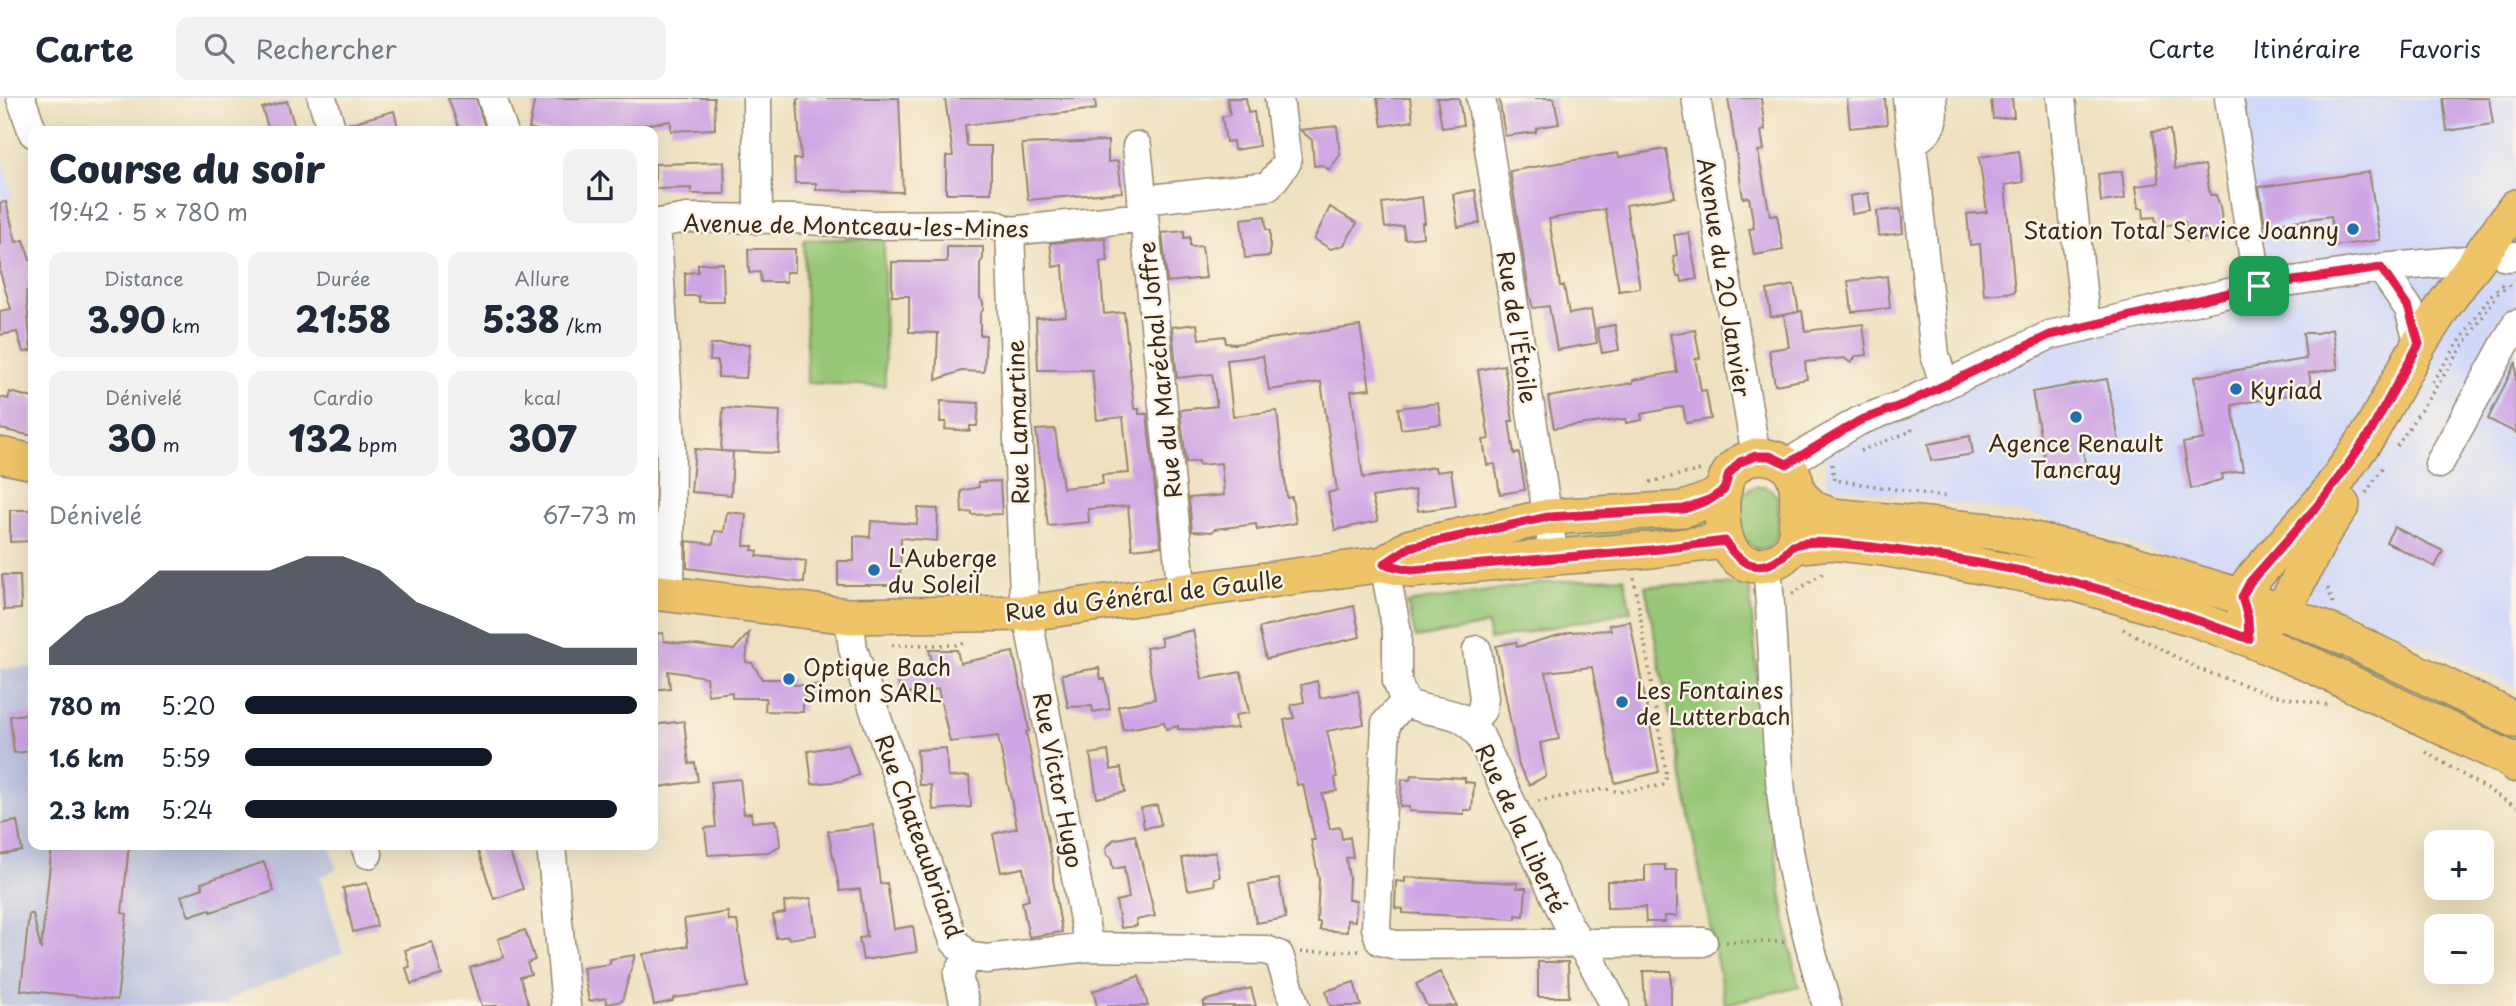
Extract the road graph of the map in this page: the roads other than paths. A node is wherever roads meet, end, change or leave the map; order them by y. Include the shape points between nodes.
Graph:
1 (21, 98) edge
2 (322, 98) edge
3 (492, 98) edge
4 (757, 98) edge
5 (1279, 98) edge
6 (1481, 98) edge
7 (1696, 98) edge
8 (1907, 98) edge
9 (1932, 98) edge
10 (2061, 98) edge
11 (2229, 98) edge
12 (31, 126) edge
13 (330, 126) edge
14 (501, 126) edge
15 (1912, 143) junction
16 (1137, 146) dead end
17 (2516, 207) edge
18 (1143, 209) junction
19 (758, 220) junction
20 (658, 223) edge
21 (1010, 231) junction
22 (2506, 259) edge
23 (658, 265) edge
24 (2381, 268) junction
25 (2259, 286) junction
26 (2516, 324) edge
27 (2086, 326) junction
28 (2419, 344) junction
29 (1944, 384) junction
30 (0, 455) edge
31 (28, 462) edge
32 (2439, 464) dead end
33 (1780, 472) junction
34 (1724, 490) junction
35 (1548, 517) junction
36 (1725, 541) junction
37 (1780, 556) junction
38 (1554, 557) junction
39 (1384, 564) junction
40 (1182, 593) junction
41 (662, 594) edge
42 (2242, 597) junction
43 (2280, 610) junction
44 (1027, 613) junction
45 (849, 615) junction
46 (2249, 639) junction
47 (1477, 650) dead end
48 (1405, 702) junction
49 (2516, 720) edge
50 (1471, 723) junction
51 (2515, 762) edge
52 (551, 850) edge
53 (1579, 942) junction
54 (1703, 942) road end
55 (1089, 947) junction
56 (968, 956) junction
57 (566, 1006) edge
58 (965, 1006) edge
59 (1295, 1006) edge
60 (1615, 1006) edge
61 (1827, 1006) edge

1 - 12 street
2 - 13 street
3 - 14 street
4 - 19 street
5 - 18 street via 1287,162 1269,186
6 - 35 street, Rue de l'Étoile
7 - 33 street, Avenue du 20 Janvier
8 - 15 street
9 - 15 street via 1934,121
10 - 27 street
11 - 25 street
15 - 29 street via 1935,355
16 - 18 street, Rue du Maréchal Joffre
17 - 22 main road
18 - 21 street, Avenue de Montceau-les-Mines
18 - 40 street, Rue du Maréchal Joffre
19 - 20 street, Avenue de Montceau-les-Mines via 687,218
19 - 21 street, Avenue de Montceau-les-Mines via 994,224
21 - 44 street, Rue Lamartine
22 - 24 street
22 - 28 main road
22 - 43 main road via 2462,313
23 - 41 street via 671,442
24 - 25 street
24 - 28 street via 2409,309
25 - 27 street
26 - 32 street
27 - 29 street via 2028,344
28 - 42 main road via 2370,433 2326,496 2257,572
29 - 33 street via 1842,430
30 - 31 main road
33 - 34 main road via 1740,462 1729,474
33 - 37 main road
33 - 42 main road via 1814,509 1832,516 2000,532 2124,561
34 - 35 main road, Rue du Général de Gaulle via 1684,509
34 - 36 main road
35 - 38 street, Rue de l'Étoile
35 - 39 main road, Rue du Général de Gaulle via 1410,547
36 - 37 main road via 1746,563
36 - 38 main road, Rue du Général de Gaulle
37 - 46 main road via 1830,542 1993,567 2077,583
37 - 61 street via 1781,792 1807,940
38 - 39 main road, Rue du Général de Gaulle via 1411,570
39 - 40 main road, Rue du Général de Gaulle
39 - 48 street via 1397,632 1397,681
40 - 44 main road, Rue du Général de Gaulle
41 - 45 main road, Rue du Général de Gaulle
42 - 43 main road
42 - 46 main road
43 - 46 main road
43 - 49 main road
44 - 45 main road, Rue du Général de Gaulle
44 - 55 street, Rue Victor Hugo
45 - 56 street, Rue Chateaubriand via 853,649 954,941
46 - 51 main road
47 - 50 street via 1484,698 1482,710
48 - 50 street, Rue de la Liberté via 1422,710 1456,714
48 - 53 street via 1386,723 1376,928 1380,941
50 - 53 street, Rue de la Liberté
52 - 57 street
53 - 54 street
53 - 60 street, Rue de la Liberté
55 - 56 street, Rue Chateaubriand via 986,959
55 - 59 street, Rue Chateaubriand via 1266,950 1279,955
56 - 58 street via 958,975

